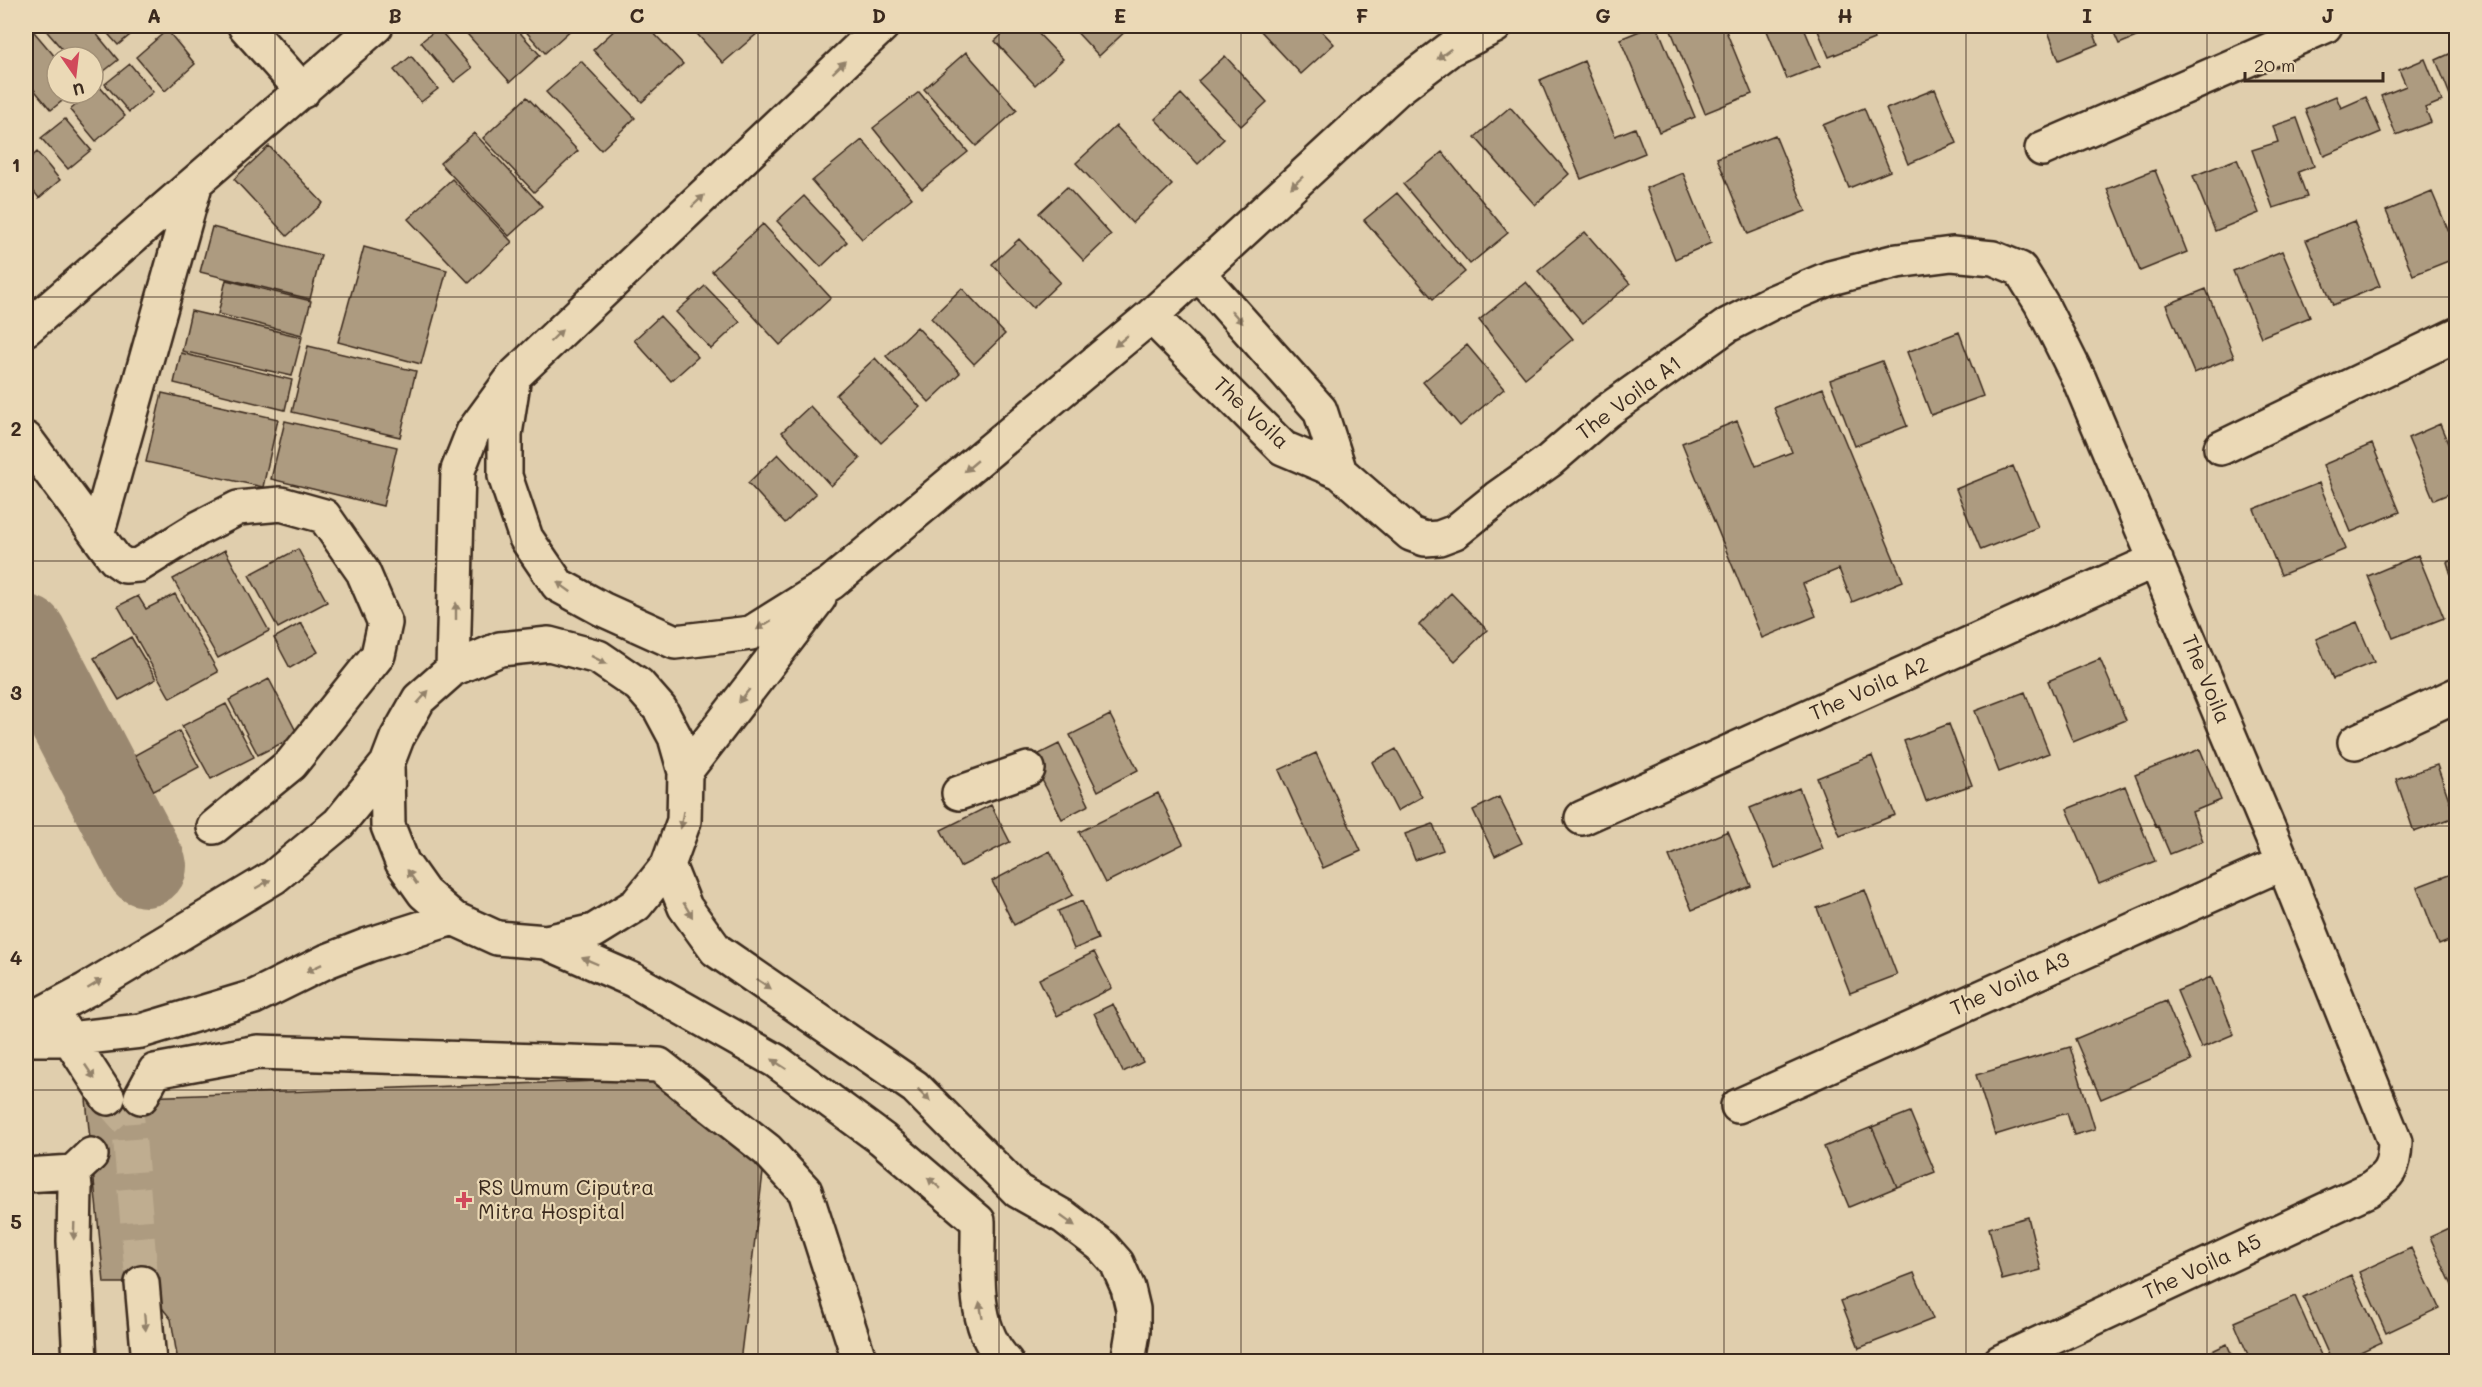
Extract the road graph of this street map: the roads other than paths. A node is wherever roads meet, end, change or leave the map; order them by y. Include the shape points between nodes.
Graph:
1 (245, 26) edge
2 (376, 26) edge
3 (882, 26) edge
4 (1495, 26) edge
5 (2325, 26) edge
6 (303, 91) junction
7 (2042, 149) dead end
8 (196, 182) junction
9 (1952, 254) joint
10 (1198, 273) junction
11 (1151, 316) junction
12 (26, 329) edge
13 (2457, 335) edge
14 (514, 376) junction
15 (26, 439) edge
16 (2221, 448) dead end
17 (1340, 472) junction
18 (98, 536) junction
19 (2156, 560) junction
20 (831, 583) junction
21 (453, 669) junction
22 (2457, 695) edge
23 (2355, 742) dead end
24 (387, 764) junction
25 (1028, 769) dead end
26 (685, 772) junction
27 (959, 793) dead end
28 (1582, 818) dead end
29 (214, 827) dead end
30 (2283, 863) junction
31 (668, 865) junction
32 (453, 918) junction
33 (546, 942) junction
34 (39, 1015) edge
35 (26, 1039) edge
36 (69, 1039) junction
37 (141, 1097) dead end
38 (108, 1098) tunnel mouth
39 (1738, 1106) dead end
40 (2395, 1163) joint
41 (26, 1175) edge
42 (142, 1283) tunnel mouth
43 (80, 1362) edge
44 (149, 1362) edge
45 (860, 1362) edge
46 (1006, 1362) edge
47 (1128, 1362) edge
48 (2000, 1362) edge

1 - 6 street
2 - 6 street
14 -> 3 street
4 -> 10 street via 1450,48 1396,90
5 - 7 street
6 - 8 street
8 - 12 street
8 - 18 street
9 - 17 street, The Voila A1 via 1897,261 1830,278 1728,325 1607,411 1455,532 1439,538 1411,534
9 - 19 street, The Voila via 1992,258 2020,269 2079,379
10 - 11 street
10 -> 17 street via 1320,410
11 - 17 street, The Voila via 1283,448
11 -> 20 street
13 - 16 street
20 -> 14 street via 751,633 675,642 558,585 526,538 505,476 505,434
21 -> 14 street via 458,470 473,432
15 - 18 street
18 - 29 street via 115,559 125,566 139,565 238,508 281,504 324,516 363,572 385,623 378,655 291,764
19 - 28 street, The Voila A2
19 - 30 street, The Voila
20 -> 26 street
24 -> 21 street via 419,699
21 -> 26 street via 500,649 549,644 598,657 639,685 660,709 675,737
22 - 23 street
32 -> 24 street via 424,893 402,862 388,826
34 -> 24 street via 274,877 339,823
25 - 27 street
26 -> 31 street via 684,821
30 - 39 street, The Voila A3
30 - 40 street, The Voila via 2395,1142
31 - 33 street via 636,905 594,931
31 -> 47 street via 685,907 716,950 915,1087 1018,1191 1064,1217 1102,1246 1117,1263 1133,1309
32 - 33 street via 497,938
32 -> 36 street via 368,945 254,997 141,1032
46 -> 33 street via 986,1333 980,1303 978,1221 882,1138 776,1061 633,980
34 - 36 street
35 - 36 street
36 -> 38 street
37 - 45 street via 155,1071 258,1052 659,1065 767,1150 805,1191
40 - 48 street, The Voila A5 via 2386,1177 2368,1190
41 -> 43 street via 82,1164 75,1187 74,1241
42 -> 44 street

